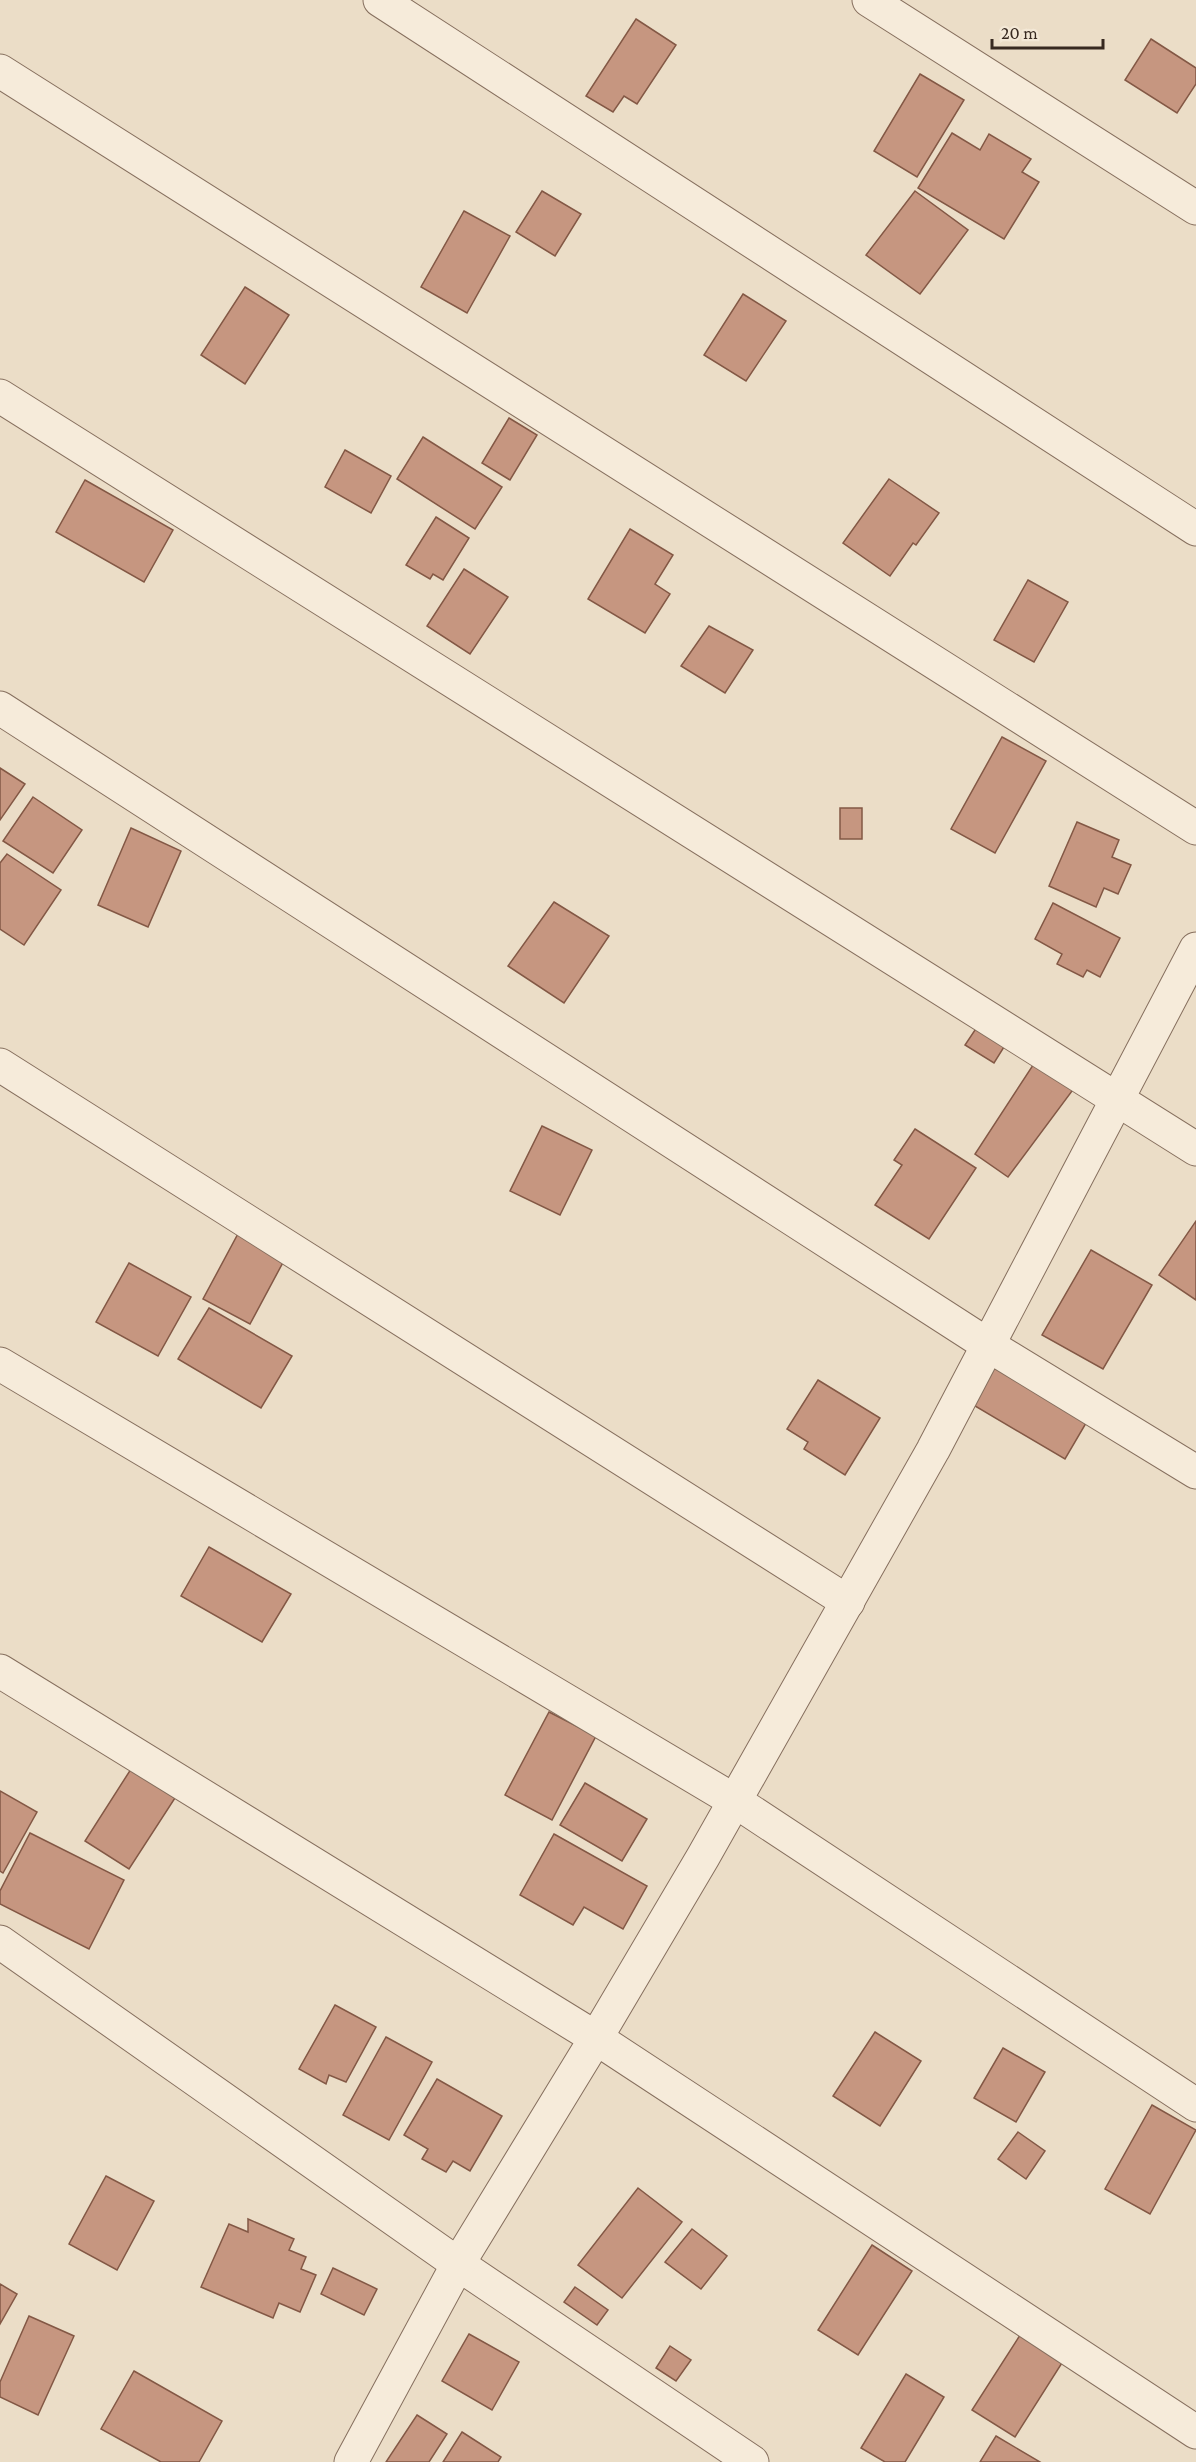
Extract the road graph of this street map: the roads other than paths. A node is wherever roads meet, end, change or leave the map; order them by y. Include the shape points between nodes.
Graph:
1 (380, 0) edge
2 (869, 0) edge
3 (0, 71) edge
4 (1196, 208) edge
5 (0, 396) edge
6 (1196, 529) edge
7 (0, 708) edge
8 (1196, 828) edge
9 (1196, 949) edge
10 (0, 1065) edge
11 (1117, 1099) junction
12 (1196, 1149) edge
13 (988, 1345) junction
14 (0, 1364) edge
15 (1196, 1472) edge
16 (848, 1602) junction
17 (0, 1671) edge
18 (735, 1801) junction
19 (0, 1942) edge
20 (596, 2038) junction
21 (1196, 2105) edge
22 (458, 2264) junction
23 (1196, 2432) edge
24 (351, 2462) edge
25 (752, 2462) edge

1 - 6 street
2 - 4 street
3 - 8 street
5 - 11 street
7 - 13 street
9 - 11 street
10 - 16 street
11 - 12 street
11 - 13 street
13 - 15 street
13 - 16 street
14 - 18 street
16 - 18 street
17 - 20 street
18 - 20 street
18 - 21 street
19 - 22 street
20 - 22 street
20 - 23 street
22 - 24 street
22 - 25 street

